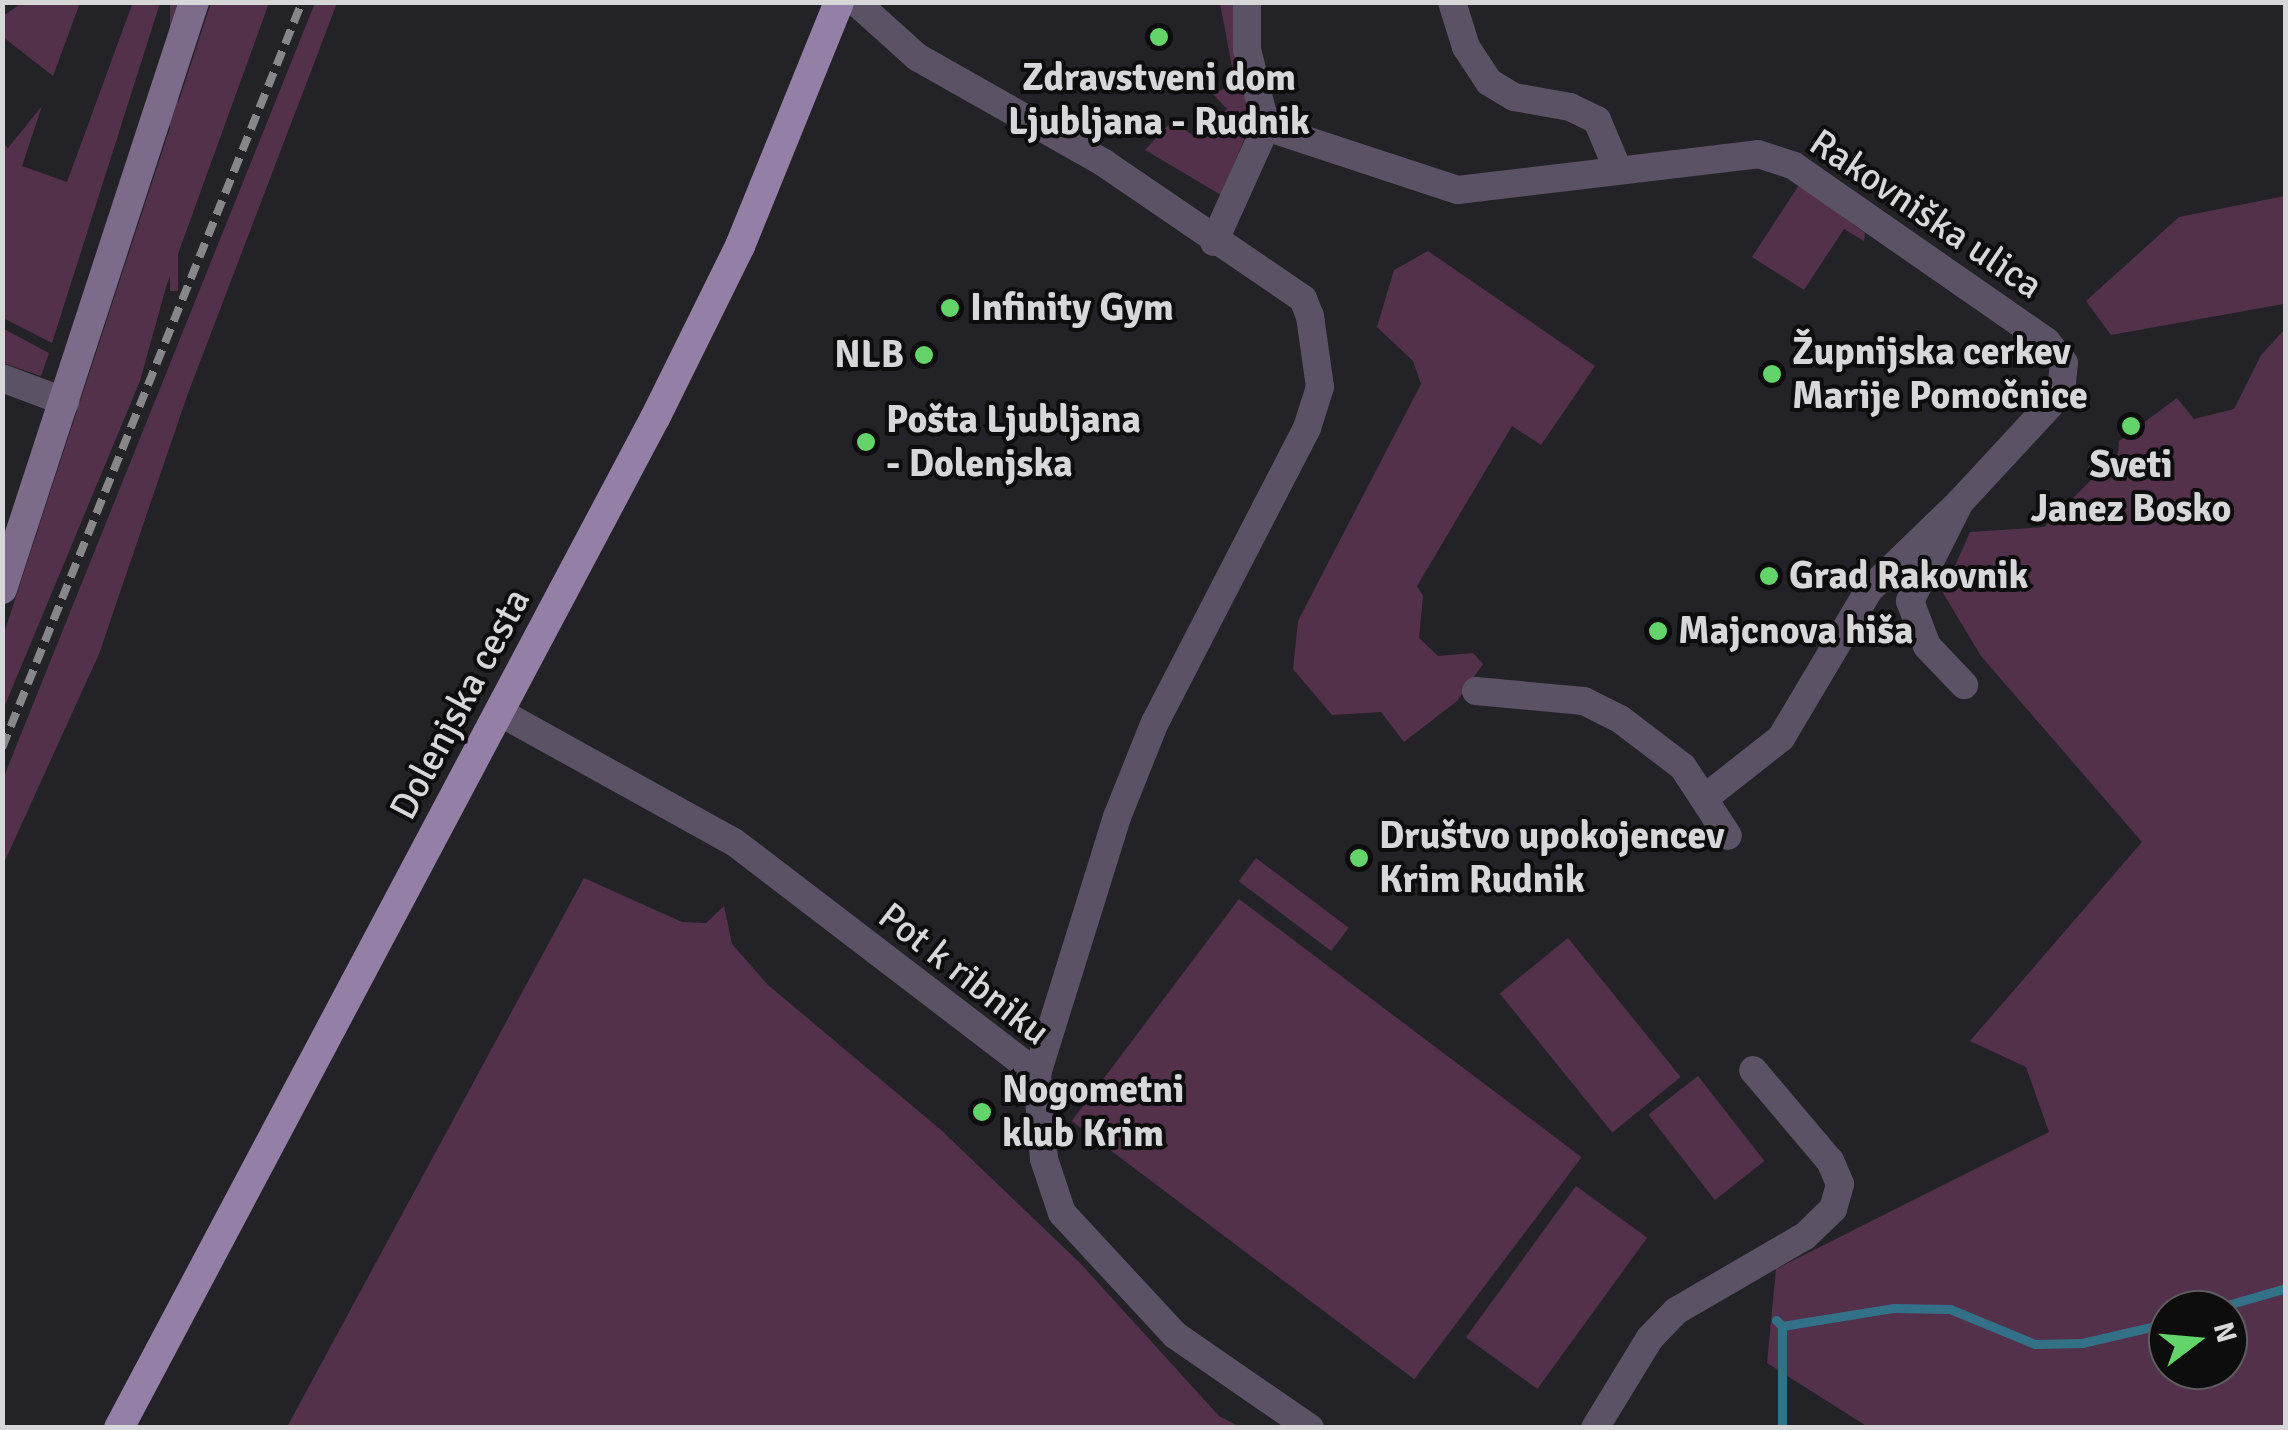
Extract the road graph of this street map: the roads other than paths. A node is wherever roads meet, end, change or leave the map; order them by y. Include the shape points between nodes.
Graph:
1 (194, 2) edge
2 (839, 2) edge
3 (856, 2) edge
4 (1247, 2) edge
5 (1452, 2) edge
6 (1266, 127) junction
7 (1618, 170) junction
8 (1214, 242) junction
9 (2, 378) edge
10 (66, 402) junction
11 (1960, 502) junction
12 (2, 589) edge
13 (1964, 685) dead end
14 (1476, 692) dead end
15 (501, 713) junction
16 (1706, 798) junction
17 (1728, 836) dead end
18 (1753, 1070) dead end
19 (1036, 1074) junction
20 (120, 1428) edge
21 (1310, 1428) edge
22 (1595, 1428) edge

1 - 10 street
2 - 15 main road, Dolenjska cesta via 740,246
3 - 8 street via 917,57 1104,164
4 - 6 street via 1246,49
5 - 7 street via 1466,47 1489,82 1514,97 1570,106 1597,120
6 - 7 street, Rakovniška ulica via 1458,190
6 - 8 street
7 - 11 street, Rakovniška ulica via 1758,154 1774,158 1886,227 2047,342 2064,363 2061,393
8 - 19 street via 1303,298 1320,360 1320,387 1307,428 1155,722 1116,817
9 - 10 street
10 - 12 street
11 - 13 street via 1910,601 1928,646
11 - 16 street via 1869,590 1781,738
14 - 16 street via 1584,701 1653,739
15 - 19 street, Pot k ribniku via 734,842
15 - 20 main road, Dolenjska cesta
16 - 17 street
18 - 22 street via 1830,1161 1840,1184 1833,1210 1805,1236 1676,1311 1650,1338
19 - 21 street, Pot k ribniku via 1044,1160 1062,1213 1176,1335

